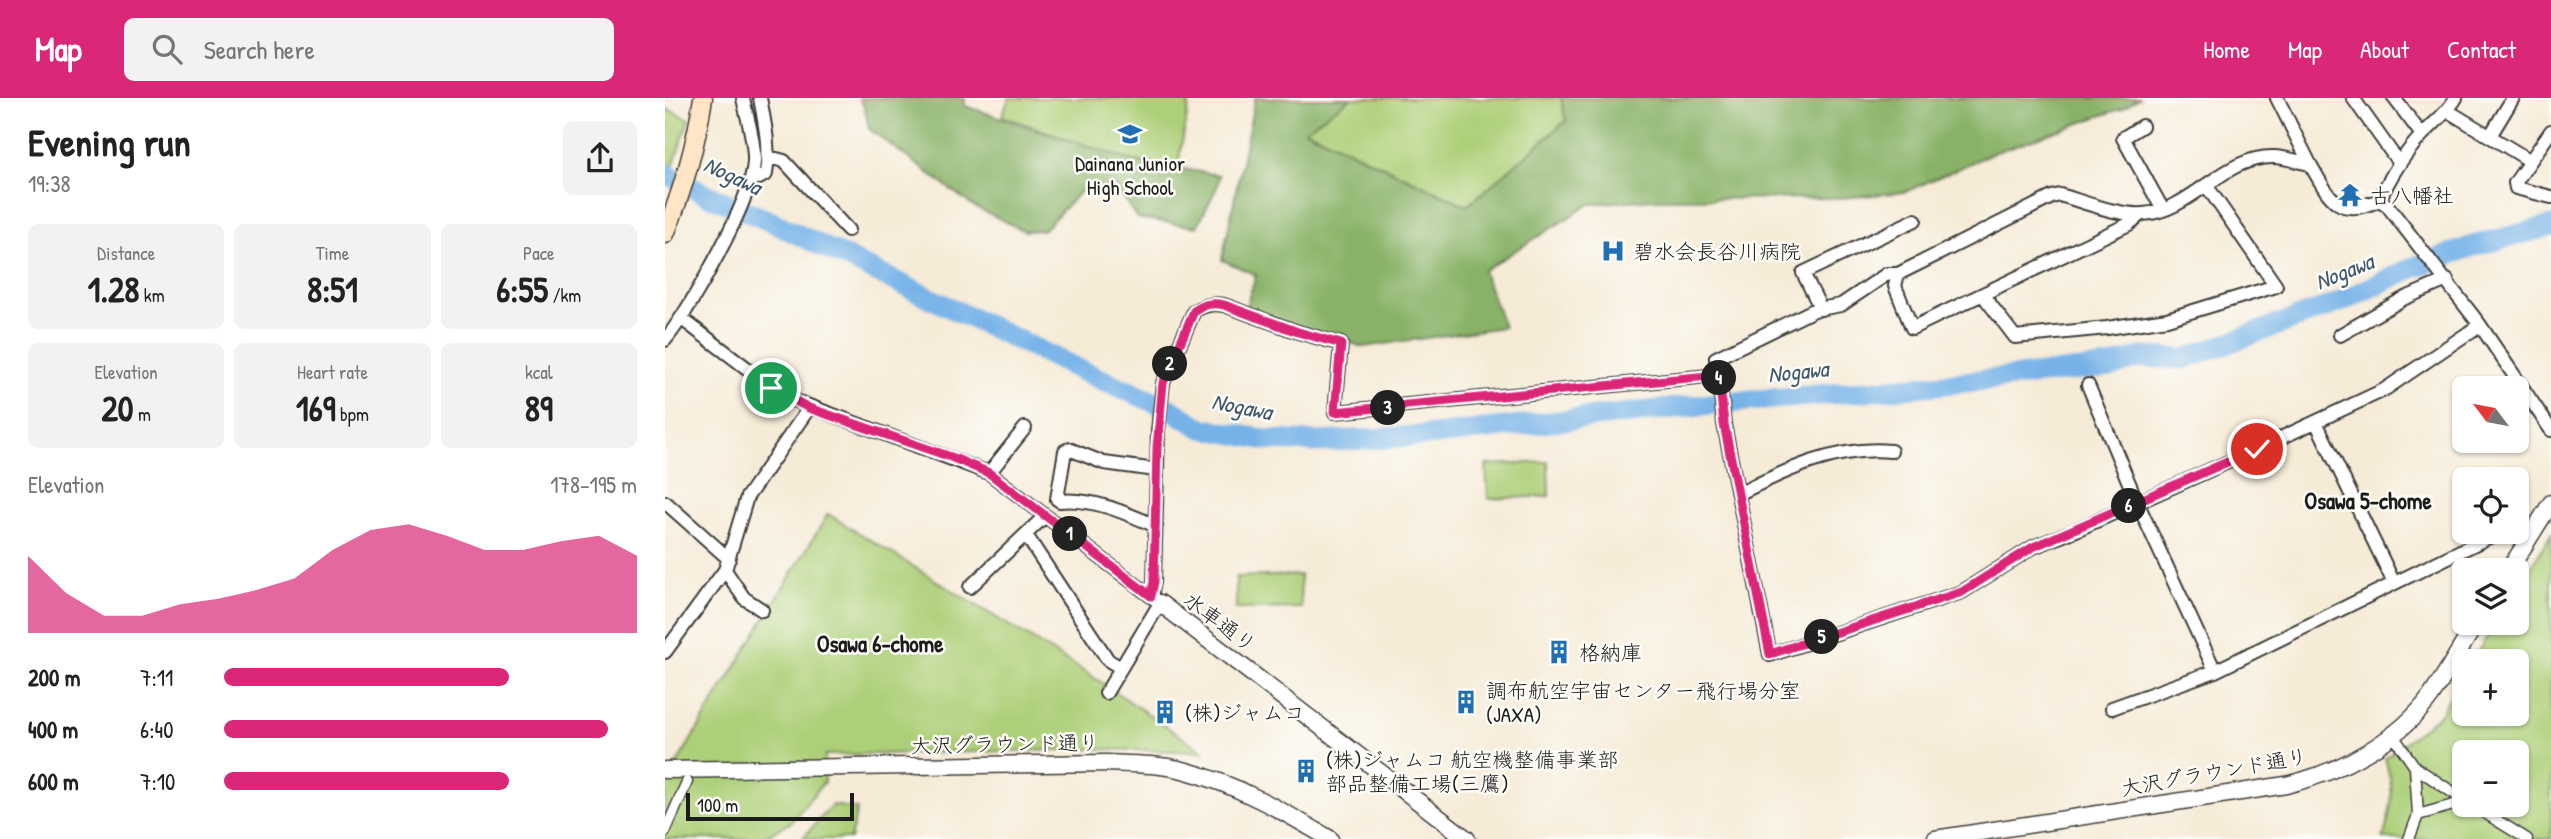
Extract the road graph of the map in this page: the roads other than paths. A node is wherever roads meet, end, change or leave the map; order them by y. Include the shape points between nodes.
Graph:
1 (703, 98) edge
2 (743, 98) edge
3 (760, 98) edge
4 (2277, 98) edge
5 (2353, 98) edge
6 (2394, 98) edge
7 (2456, 98) edge
8 (2513, 98) edge
9 (2448, 111) junction
10 (2142, 126) dead end
11 (2551, 131) edge
12 (2422, 135) junction
13 (2490, 136) junction
14 (769, 158) junction
15 (2529, 160) junction
16 (2399, 163) junction
17 (2310, 164) junction
18 (750, 181) junction
19 (2206, 185) junction
20 (2551, 197) edge
21 (2379, 200) junction
22 (2163, 210) junction
23 (2141, 214) junction
24 (1915, 220) dead end
25 (848, 230) dead end
26 (665, 233) edge
27 (1898, 274) junction
28 (2447, 280) junction
29 (1983, 295) junction
30 (1821, 309) junction
31 (682, 318) junction
32 (2480, 325) junction
33 (2340, 335) dead end
34 (665, 341) edge
35 (1719, 376) junction
36 (2088, 385) dead end
37 (809, 408) junction
38 (2316, 422) junction
39 (1025, 428) dead end
40 (2551, 430) edge
41 (1891, 451) dead end
42 (1156, 470) junction
43 (989, 473) junction
44 (1738, 494) junction
45 (665, 502) edge
46 (2137, 502) junction
47 (2551, 503) edge
48 (1045, 516) junction
49 (1156, 526) junction
50 (1026, 535) junction
51 (2529, 539) edge
52 (2474, 544) edge
53 (727, 565) junction
54 (2394, 583) junction
55 (970, 587) dead end
56 (1156, 600) junction
57 (762, 610) dead end
58 (2468, 635) edge
59 (665, 652) edge
60 (1121, 668) junction
61 (2215, 671) junction
62 (1106, 693) dead end
63 (2112, 708) dead end
64 (2392, 734) junction
65 (2415, 768) junction
66 (665, 770) edge
67 (687, 782) dead end
68 (2452, 793) edge
69 (2452, 805) edge
70 (2418, 816) junction
71 (2491, 817) edge
72 (665, 832) edge
73 (1330, 839) edge
74 (1467, 839) edge
75 (1935, 839) edge
76 (2409, 839) edge
77 (2527, 839) edge

1 - 26 main road via 691,159
2 - 18 street via 753,150
3 - 14 street
4 - 17 street
5 - 16 street
6 - 12 street
7 - 9 street
8 - 13 street
9 - 12 street
9 - 13 street
10 - 22 street via 2123,138
11 - 15 street
12 - 16 street
13 - 15 street
14 - 18 street via 766,174
14 - 25 street via 784,161
15 - 20 street via 2516,188
16 - 21 street
17 - 19 street via 2274,157 2243,162
17 - 21 street via 2344,208
18 - 31 street
19 - 22 street
19 - 29 street via 2276,286 2167,319 2015,337
21 - 28 street
22 - 23 street
23 - 27 street via 2060,195
23 - 29 street
24 - 30 street via 1803,273
27 - 29 street via 1895,286 1912,328
27 - 30 street via 1887,274 1841,305
28 - 32 street
28 - 33 street
30 - 35 street via 1716,358
31 - 34 street
31 - 37 street, 水車通り via 771,388
32 - 38 street via 2384,390
32 - 40 street
35 - 42 street via 1335,412 1341,344 1212,303 1194,311 1167,370
35 - 44 street
36 - 46 street
37 - 43 street, 水車通り
37 - 53 street via 747,497
38 - 46 street
38 - 54 street
39 - 43 street
41 - 44 street via 1874,449 1788,469
42 - 49 street
42 - 49 street via 1104,463 1069,449 1057,499 1122,511
43 - 48 street, 水車通り
44 - 46 street via 1770,654 1962,592 2033,547
45 - 53 street
46 - 61 street
47 - 51 street
48 - 50 street
48 - 56 street, 水車通り
49 - 56 street
50 - 55 street
50 - 60 street via 1108,660
52 - 54 street
53 - 57 street via 744,598
53 - 59 street
54 - 61 street
56 - 60 street
56 - 74 street, 水車通り
58 - 64 street, 大沢グラウンド通り via 2429,698
60 - 62 street
61 - 63 street
64 - 65 street
64 - 75 street, 大沢グラウンド通り via 2338,768 2286,785
65 - 68 street
65 - 70 street
66 - 73 street, 大沢グラウンド通り via 1147,764 1227,784
67 - 72 street
69 - 70 street
70 - 76 street
71 - 77 street

